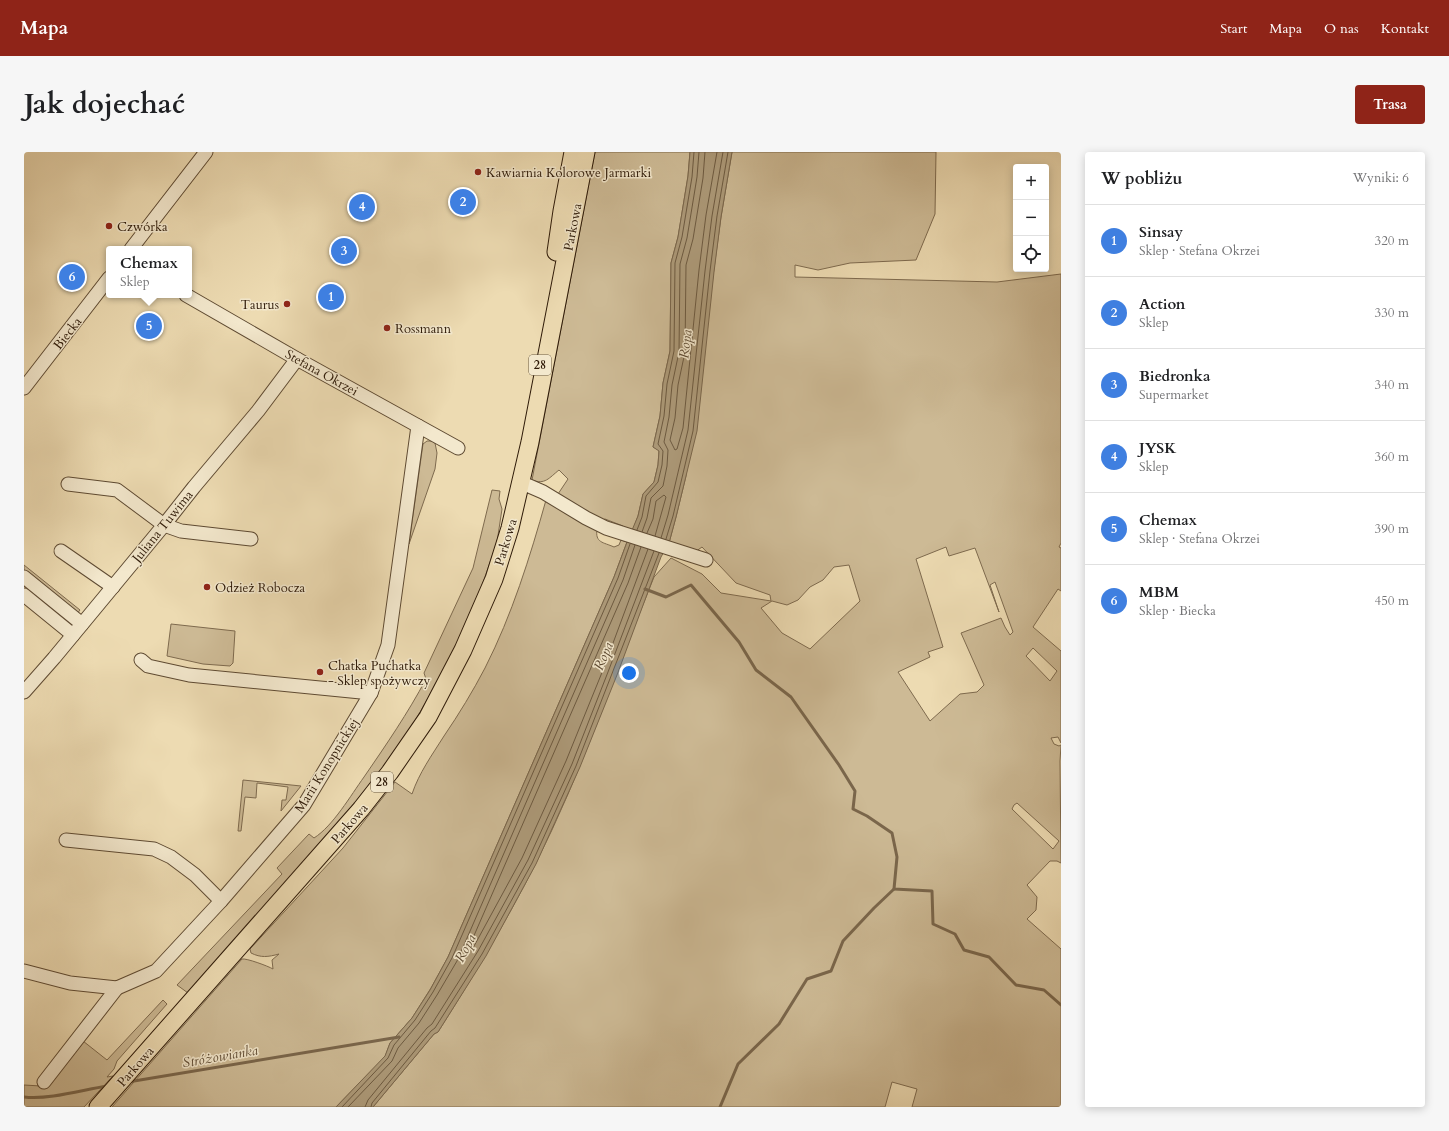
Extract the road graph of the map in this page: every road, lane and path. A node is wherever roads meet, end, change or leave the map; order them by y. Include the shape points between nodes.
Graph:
1 (206, 152) edge
2 (573, 152) edge
3 (586, 152) edge
4 (133, 246) edge
5 (106, 282) edge
6 (191, 298) edge
7 (297, 359) junction
8 (24, 388) edge
9 (418, 426) junction
10 (530, 442) junction
11 (458, 448) dead end
12 (520, 482) junction
13 (68, 484) dead end
14 (164, 525) junction
15 (251, 539) dead end
16 (62, 551) dead end
17 (706, 560) dead end
18 (24, 577) edge
19 (113, 587) junction
20 (24, 595) edge
21 (82, 624) junction
22 (73, 635) junction
23 (141, 660) dead end
24 (24, 692) edge
25 (371, 693) junction
26 (66, 840) dead end
27 (221, 901) junction
28 (24, 971) edge
29 (117, 988) junction
30 (44, 1082) dead end
31 (99, 1106) edge

1 - 4 street
2 - 10 main road, Parkowa / 28 via 562,211
3 - 10 main road, Parkowa / 28
5 - 8 street, Biecka
6 - 7 street, Stefana Okrzei
7 - 9 street, Stefana Okrzei
7 - 14 street, Juliana Tuwima via 258,411
9 - 11 street, Stefana Okrzei
9 - 25 street, Marii Konopnickiej via 388,646
10 - 12 main road, Parkowa / 28
12 - 17 street via 544,492 606,528
12 - 31 main road, Parkowa / 28 via 510,528 482,608 428,717 410,744 361,809
13 - 14 street via 117,490
14 - 15 street via 181,531
14 - 19 street, Juliana Tuwima
16 - 19 street
18 - 21 street
19 - 21 street, Juliana Tuwima
20 - 22 street
21 - 22 street, Juliana Tuwima
22 - 24 street, Juliana Tuwima
23 - 25 street via 148,666 189,675
25 - 27 street, Marii Konopnickiej via 304,805
26 - 27 street via 154,850 171,857 195,875
27 - 29 street, Marii Konopnickiej via 156,971
28 - 29 street, Marii Konopnickiej via 70,983
29 - 30 street

